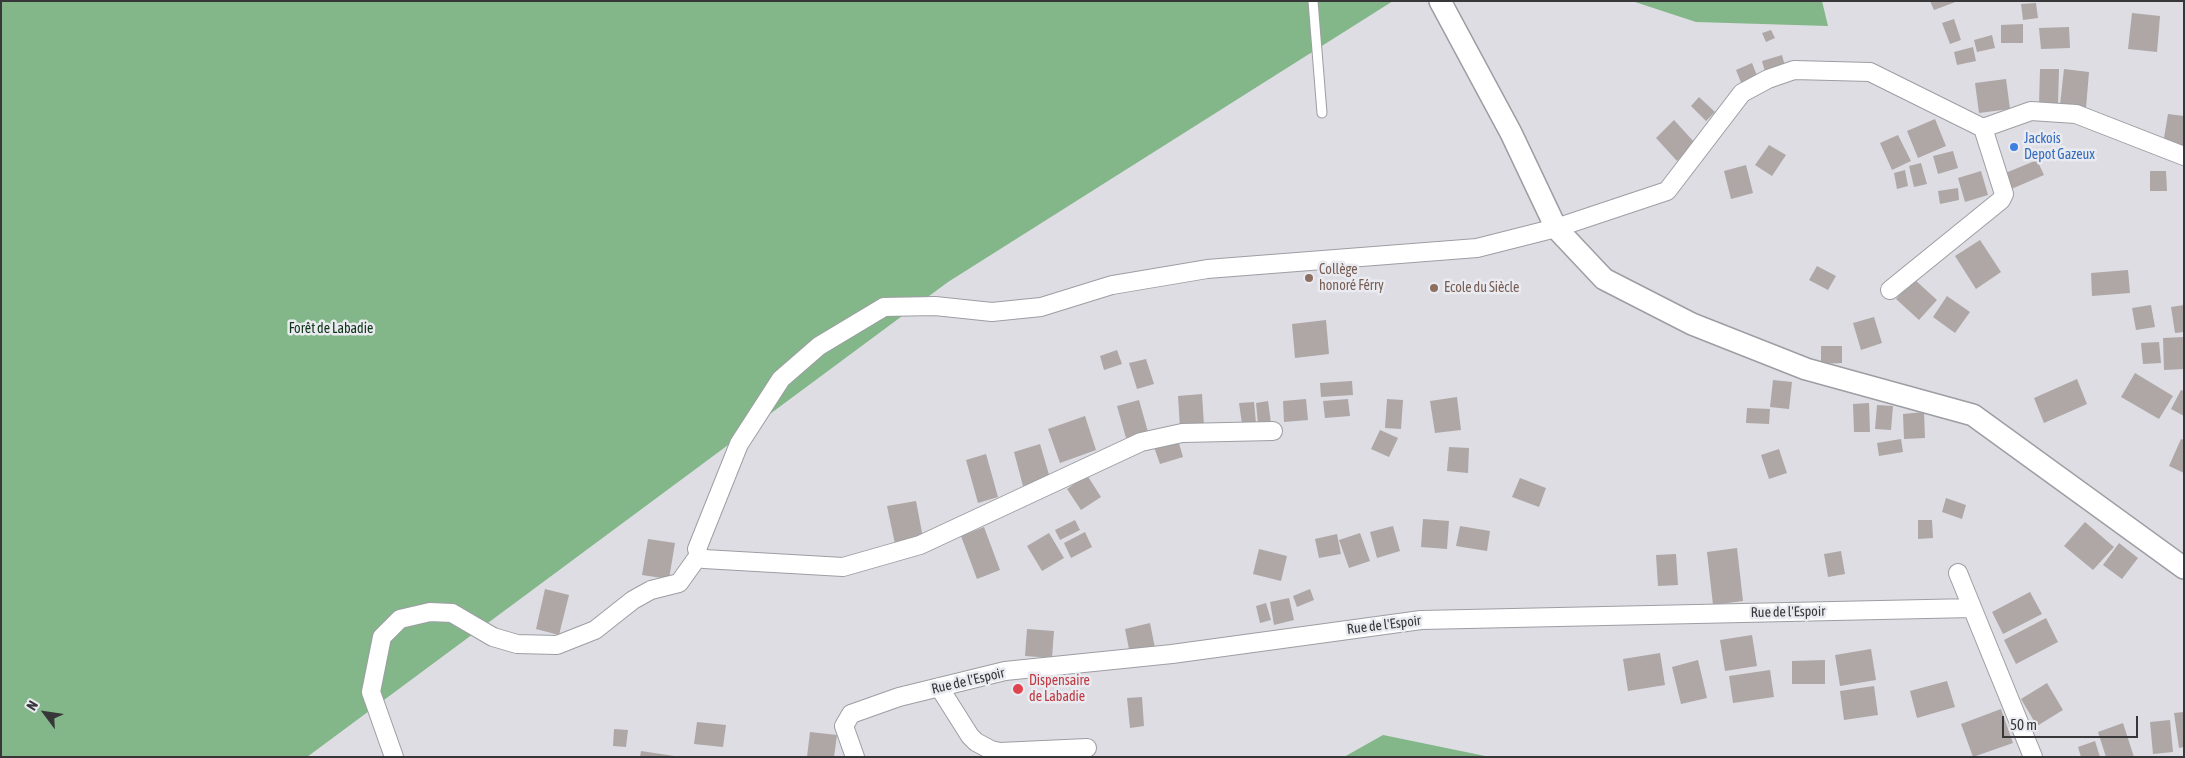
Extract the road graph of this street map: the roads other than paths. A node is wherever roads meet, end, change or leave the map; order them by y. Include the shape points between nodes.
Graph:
1 (1313, 1) edge
2 (1440, 1) edge
3 (1322, 112) dead end
4 (1983, 128) junction
5 (2184, 156) edge
6 (1556, 228) junction
7 (1890, 290) dead end
8 (1272, 431) dead end
9 (699, 555) junction
10 (2184, 568) edge
11 (1958, 573) dead end
12 (1972, 608) junction
13 (939, 687) junction
14 (1087, 748) dead end
15 (394, 757) edge
16 (855, 757) edge
17 (2033, 757) edge

1 - 3 lane
2 - 6 street via 1511,133
4 - 5 street via 2031,110 2076,114
4 - 6 street via 1870,72 1794,70 1742,93 1667,191
4 - 7 street via 2004,194 2001,200
6 - 9 street via 1478,248 1207,269 1112,285 1041,307 992,312 936,306 884,307 819,346 781,379 738,444 697,544
6 - 10 street via 1604,279 1692,324 1806,369 1973,415
8 - 9 street via 1182,433 1141,442 920,545 843,567 704,559
9 - 15 street via 678,583 651,590 595,630 557,645 517,644 493,637 452,613 430,612 400,619 382,637 371,692
11 - 12 street
12 - 13 street, Rue de l'Espoir via 1421,620 1172,654 1006,671
12 - 17 street
13 - 14 street via 970,736 991,750
13 - 16 street, Rue de l'Espoir via 851,714 844,726

